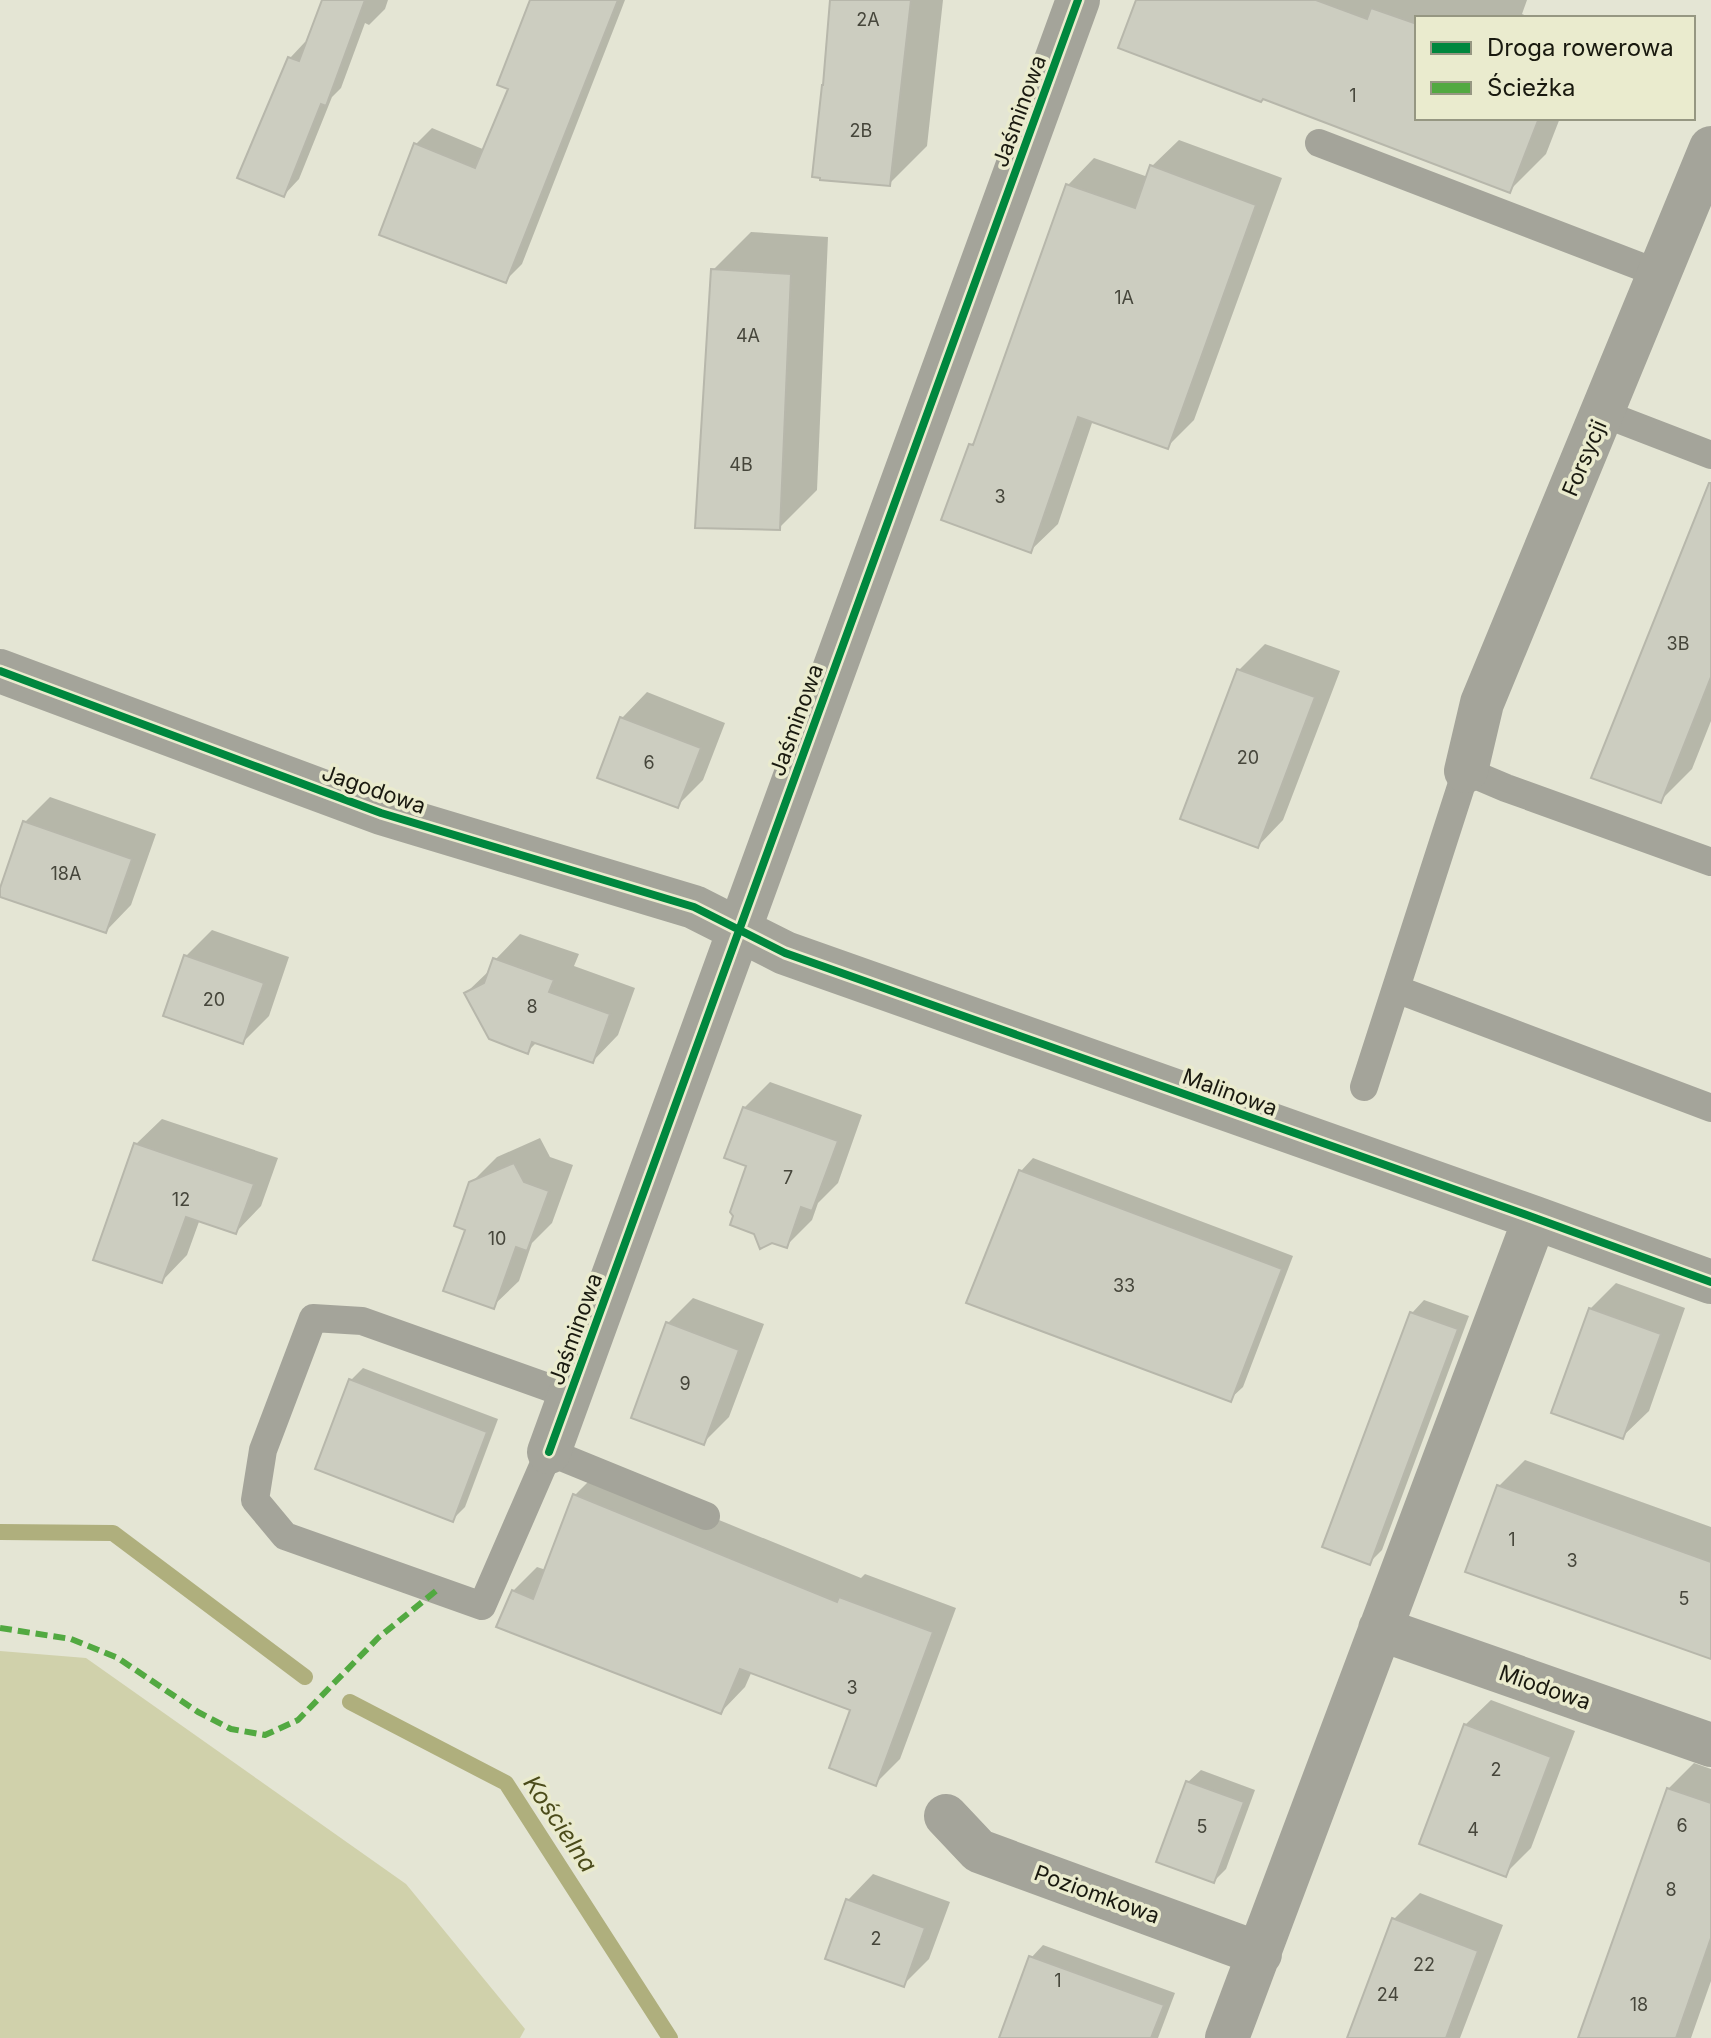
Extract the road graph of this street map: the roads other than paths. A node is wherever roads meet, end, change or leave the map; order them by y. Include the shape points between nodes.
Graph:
1 (1078, 0) edge
2 (1319, 143) dead end
3 (1711, 148) edge
4 (1660, 274) junction
5 (1602, 413) junction
6 (1711, 455) edge
7 (0, 671) edge
8 (1466, 771) junction
9 (1711, 862) edge
10 (739, 930) junction
11 (1396, 989) junction
12 (1364, 1087) dead end
13 (1711, 1108) edge
14 (1535, 1218) junction
15 (1711, 1282) edge
16 (570, 1395) junction
17 (549, 1452) junction
18 (706, 1516) dead end
19 (1380, 1629) junction
20 (1711, 1745) edge
21 (946, 1816) dead end
22 (1260, 1954) junction
23 (1227, 2038) edge

1 - 10 street, Jaśminowa
2 - 4 lane
3 - 4 street, Forsycji
4 - 5 street, Forsycji
5 - 6 lane
5 - 8 street, Forsycji via 1482,703
7 - 10 street, Jagodowa via 381,813 694,907
8 - 9 lane
8 - 11 lane
10 - 14 street, Malinowa via 785,953
10 - 16 street, Jaśminowa
11 - 12 lane
11 - 13 lane
14 - 15 street, Malinowa
14 - 19 street
16 - 17 street, Jaśminowa
16 - 17 lane via 362,1321 313,1318 263,1450 255,1500 285,1536 482,1606
17 - 18 lane
19 - 20 street, Miodowa
19 - 22 street
21 - 22 street, Poziomkowa via 979,1851
22 - 23 street

